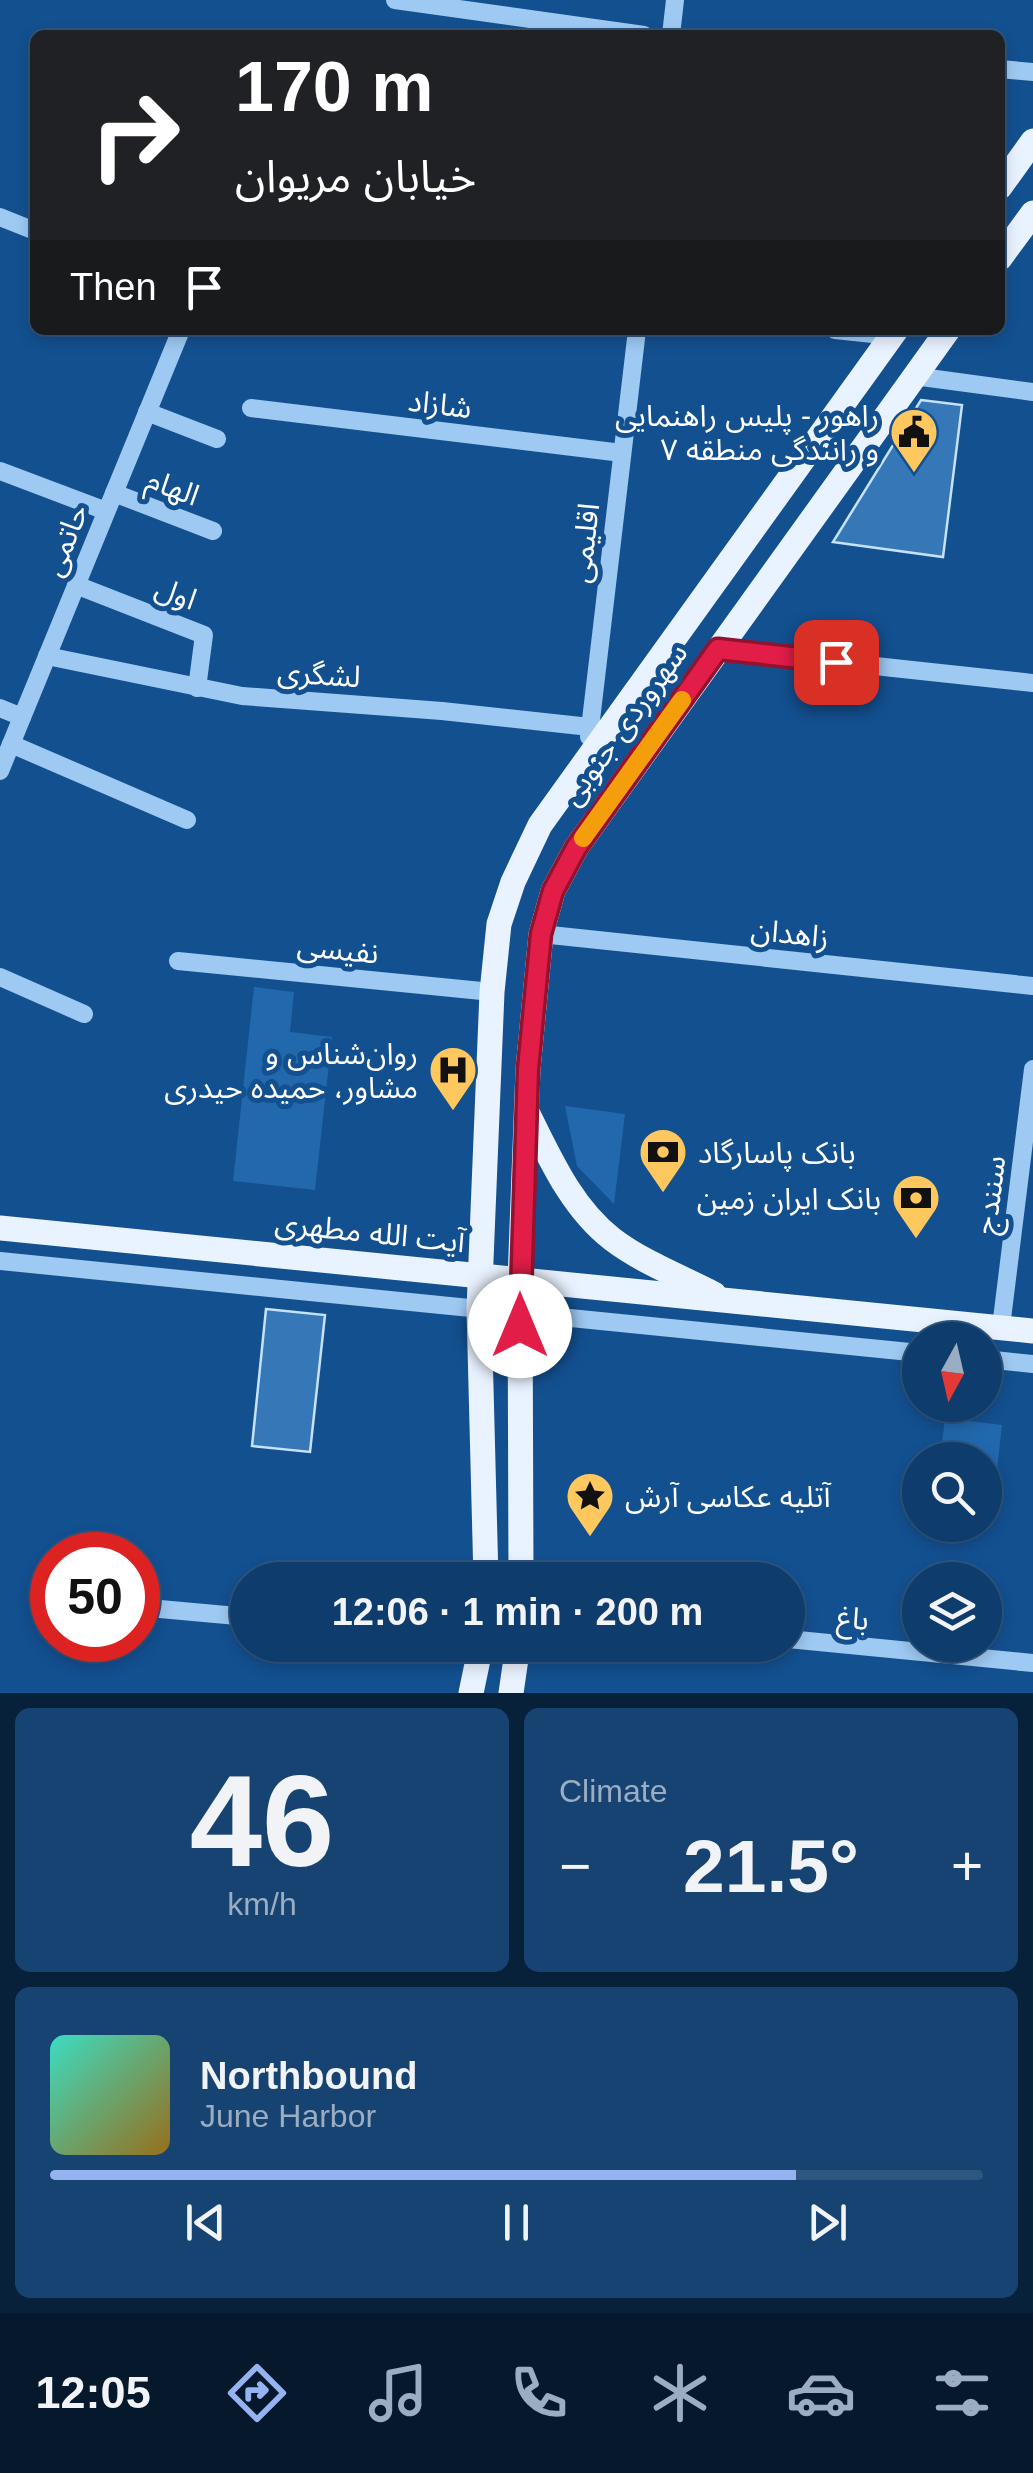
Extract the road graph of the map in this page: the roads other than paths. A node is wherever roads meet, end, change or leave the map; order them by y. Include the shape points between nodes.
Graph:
1 (395, 0) edge
2 (675, 0) edge
3 (608, 30) edge
4 (672, 30) edge
5 (1005, 69) edge
6 (1033, 72) edge
7 (1033, 141) edge
8 (1005, 180) edge
9 (1033, 212) edge
10 (0, 217) edge
11 (30, 229) edge
12 (1005, 251) edge
13 (178, 335) edge
14 (636, 335) edge
15 (893, 335) edge
16 (944, 335) edge
17 (914, 376) junction
18 (1033, 392) edge
19 (252, 408) dead end
20 (147, 412) junction
21 (217, 439) dead end
22 (622, 454) junction
23 (0, 471) edge
24 (114, 493) junction
25 (106, 511) junction
26 (212, 532) dead end
27 (76, 585) junction
28 (684, 626) junction
29 (718, 649) junction
30 (47, 656) junction
31 (1033, 683) edge
32 (197, 688) junction
33 (0, 708) edge
34 (22, 717) junction
35 (590, 727) junction
36 (11, 744) junction
37 (586, 762) junction
38 (0, 771) edge
39 (187, 820) dead end
40 (541, 934) junction
41 (178, 960) dead end
42 (0, 977) edge
43 (1033, 986) edge
44 (492, 992) junction
45 (84, 1014) dead end
46 (1033, 1068) edge
47 (526, 1109) junction
48 (0, 1228) edge
49 (0, 1262) edge
50 (480, 1276) junction
51 (520, 1280) junction
52 (728, 1300) junction
53 (479, 1310) junction
54 (520, 1313) junction
55 (942, 1322) edge
56 (1002, 1322) edge
57 (1002, 1328) edge
58 (1033, 1331) edge
59 (902, 1351) edge
60 (1002, 1361) edge
61 (1033, 1364) edge
62 (486, 1562) edge
63 (521, 1562) edge
64 (160, 1608) edge
65 (230, 1616) edge
66 (805, 1641) edge
67 (477, 1662) edge
68 (516, 1662) edge
69 (1033, 1664) edge
70 (471, 1693) edge
71 (511, 1693) edge

1 - 3 street
2 - 4 street
5 - 6 street
7 - 8 main road
9 - 12 main road
10 - 11 street
13 - 20 street, حاتمی
14 - 22 street, اقلیمی
15 - 28 main road, سهروردی جنوبی
16 - 17 main road, سهروردی جنوبی
17 - 18 street
17 - 29 main road, سهروردی جنوبی
19 - 22 street, شازاد
20 - 21 street
20 - 24 street, حاتمی
22 - 35 street, اقلیمی
23 - 25 street
24 - 25 street, حاتمی
24 - 26 street, الهام
25 - 27 street, حاتمی
27 - 30 street, حاتمی
27 - 32 street, اول via 204,635
28 - 29 main road
28 - 37 main road, سهروردی جنوبی
29 - 31 street
29 - 40 main road, سهروردی جنوبی via 576,848 553,891
30 - 32 street, لشگری
30 - 34 street, حاتمی
32 - 35 street, لشگری
33 - 34 street
34 - 36 street, حاتمی
35 - 37 street, اقلیمی
36 - 38 street, حاتمی
36 - 39 street
37 - 44 main road, سهروردی جنوبی via 540,826 512,882
40 - 43 street, زاهدان
40 - 47 main road, سهروردی جنوبی
41 - 44 street, نفیسی
42 - 45 street
44 - 50 main road, سهروردی جنوبی
46 - 56 street, سنندج
47 - 51 main road, سهروردی جنوبی
47 - 52 main road via 567,1189 600,1228 628,1250
48 - 50 main road, آیت الله مطهری
49 - 53 street
50 - 51 main road, آیت الله مطهری
50 - 53 main road, سهروردی جنوبی
51 - 52 main road, آیت الله مطهری
51 - 54 main road, سهروردی جنوبی
52 - 55 main road, آیت الله مطهری
53 - 54 street
53 - 62 main road, سهروردی جنوبی
54 - 59 street
54 - 63 main road, سهروردی جنوبی
57 - 58 main road, آیت الله مطهری
60 - 61 street
64 - 65 street
66 - 69 street, باغ
67 - 70 main road
68 - 71 main road

